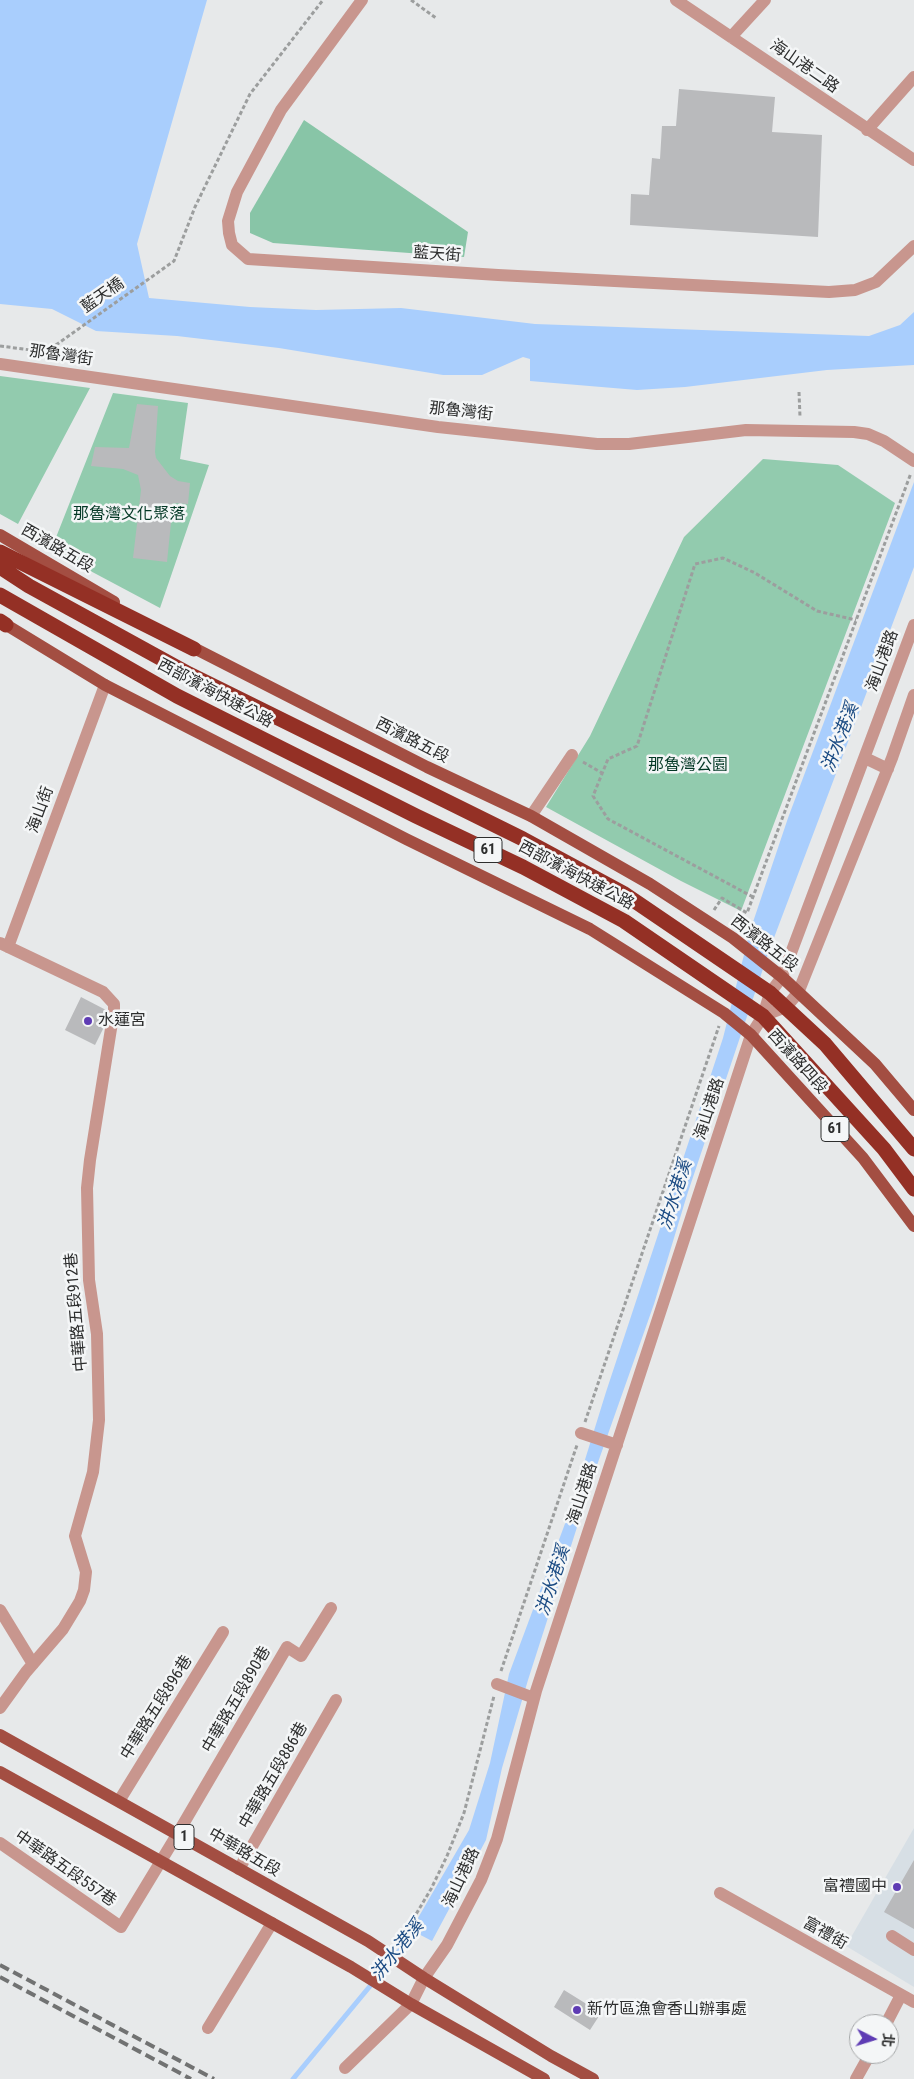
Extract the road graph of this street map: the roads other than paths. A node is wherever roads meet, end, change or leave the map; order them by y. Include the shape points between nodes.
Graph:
1 (362, 0) edge
2 (676, 0) edge
3 (765, 0) edge
4 (731, 37) junction
5 (914, 77) edge
6 (867, 130) junction
7 (914, 160) edge
8 (914, 246) edge
9 (0, 364) edge
10 (914, 463) edge
11 (0, 535) edge
12 (0, 552) edge
13 (0, 567) edge
14 (0, 594) edge
15 (2, 622) edge
16 (914, 625) edge
17 (194, 649) junction
18 (105, 685) junction
19 (914, 695) edge
20 (572, 755) road end
21 (865, 758) junction
22 (888, 769) junction
23 (531, 816) junction
24 (4, 945) edge
25 (782, 977) junction
26 (770, 993) junction
27 (798, 993) junction
28 (786, 1007) junction
29 (763, 1016) junction
30 (752, 1035) junction
31 (914, 1110) edge
32 (914, 1149) edge
33 (914, 1189) edge
34 (914, 1226) edge
35 (581, 1433) road end
36 (617, 1445) junction
37 (331, 1608) dead end
38 (0, 1610) edge
39 (223, 1632) dead end
40 (33, 1664) junction
41 (497, 1684) road end
42 (534, 1698) junction
43 (336, 1700) dead end
44 (0, 1708) edge
45 (0, 1735) edge
46 (0, 1772) edge
47 (119, 1801) junction
48 (178, 1833) junction
49 (0, 1843) edge
50 (160, 1861) junction
51 (239, 1869) junction
52 (720, 1894) dead end
53 (272, 1923) junction
54 (892, 1936) dead end
55 (914, 1950) edge
56 (424, 1978) junction
57 (901, 1995) junction
58 (914, 2002) edge
59 (411, 2004) junction
60 (891, 2014) edge
61 (208, 2028) dead end
62 (864, 2064) edge
63 (345, 2068) dead end
64 (544, 2079) edge
65 (593, 2079) edge
66 (856, 2079) edge

1 - 8 street, 藍天街 via 282,110 237,192 228,220 228,233 232,245 248,259 829,292 854,290 876,282
2 - 4 street, 海山港二路
3 - 4 street
4 - 6 street, 海山港二路
5 - 6 street
6 - 7 street, 海山港二路
9 - 10 street, 那魯灣街 via 438,427 597,444 629,444 746,430 854,432 884,441
11 - 17 main road, 西濱路五段
12 - 17 highway
13 - 26 highway, 西部濱海快速公路 / 61 via 189,674 523,839 623,893
14 - 29 highway, 西部濱海快速公路 / 61 via 177,696 524,867 624,921
15 - 18 main road, 61
16 - 21 street, 海山港路
17 - 23 main road, 西濱路五段
18 - 24 street, 海山街
18 - 30 main road, 61 via 590,930 724,1013
19 - 22 street
20 - 23 street
21 - 22 street
21 - 25 street, 海山港路
22 - 27 street
23 - 25 main road, 西濱路五段 via 650,884 733,938
24 - 40 street, 中華路五段912巷 via 103,992 114,1004 87,1188 89,1280 97,1334 99,1406 93,1472 75,1536 86,1572 84,1590 70,1618
25 - 26 street, 海山港路
25 - 27 main road, 西濱路五段
26 - 28 highway, 西部濱海快速公路 / 61
26 - 29 street, 海山港路
27 - 28 street
27 - 31 main road via 875,1064
28 - 29 street
28 - 32 highway, 西部濱海快速公路 / 61 via 824,1044
29 - 30 street, 海山港路
29 - 33 highway, 西部濱海快速公路 / 61 via 884,1149
30 - 34 main road, 西濱路四段 / 61 via 863,1158
30 - 36 street, 海山港路
35 - 36 street
36 - 42 street, 海山港路
37 - 48 street, 中華路五段890巷 via 301,1656 287,1647
38 - 40 street
39 - 47 street, 中華路五段896巷
40 - 44 street, 中華路五段912巷
41 - 42 street
42 - 56 street, 海山港路 via 497,1839 481,1880 447,1945
43 - 51 street, 中華路五段886巷
45 - 47 main road, 中華路五段 / 1
46 - 50 main road, 1
47 - 48 main road, 中華路五段 / 1
48 - 50 street, 中華路五段557巷
48 - 51 main road, 中華路五段 / 1
49 - 50 street, 中華路五段557巷 via 121,1927
50 - 53 main road, 1
51 - 56 main road, 中華路五段 / 1 via 368,1941
52 - 57 street, 富禮街
53 - 59 main road, 1
53 - 61 street
54 - 55 street
56 - 59 street, 海山港路
56 - 65 main road, 1
57 - 58 street, 富禮街
57 - 60 street
59 - 63 street, 海山港路
59 - 64 main road, 1
62 - 66 street

